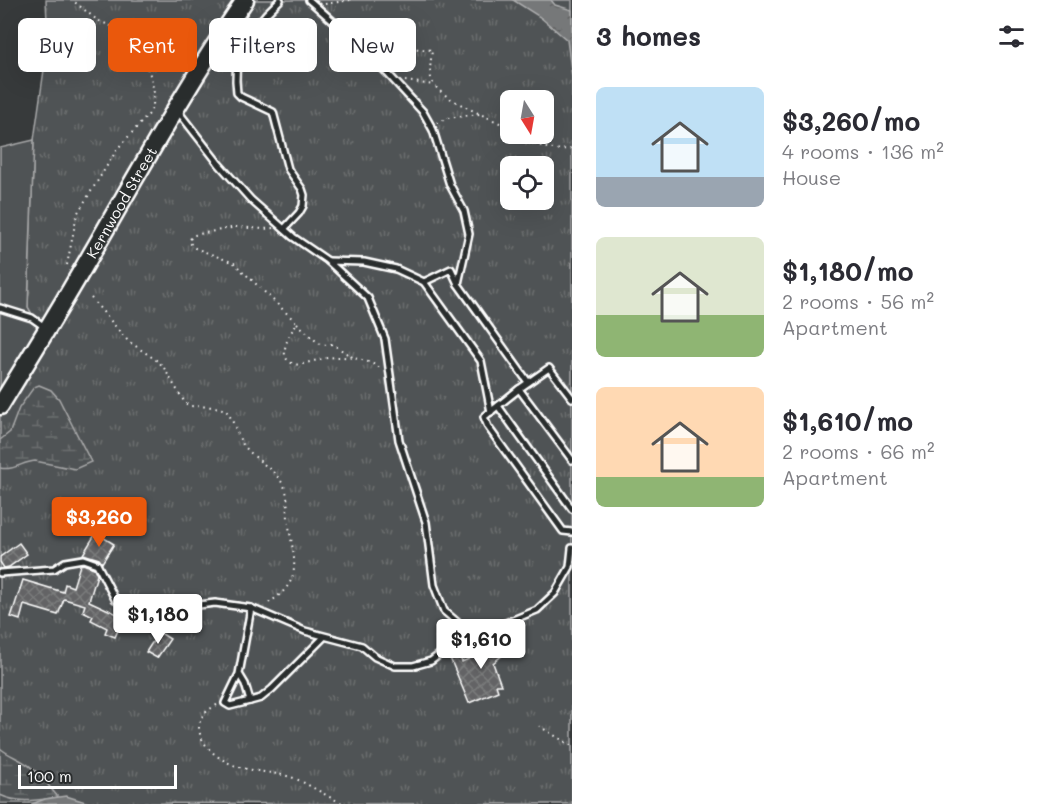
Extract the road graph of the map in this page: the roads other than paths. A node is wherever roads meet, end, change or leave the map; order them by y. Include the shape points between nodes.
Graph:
1 (245, 0) edge
2 (280, 0) edge
3 (309, 0) edge
4 (176, 109) junction
5 (284, 229) junction
6 (328, 261) junction
7 (424, 282) junction
8 (458, 284) junction
9 (0, 308) edge
10 (47, 328) junction
11 (528, 382) junction
12 (519, 389) junction
13 (572, 398) edge
14 (0, 406) edge
15 (498, 406) junction
16 (491, 412) junction
17 (572, 460) edge
18 (572, 509) edge
19 (572, 532) edge
20 (572, 548) edge
21 (0, 573) edge
22 (251, 608) junction
23 (460, 625) junction
24 (324, 637) junction
25 (240, 674) junction
26 (250, 701) junction

1 - 4 main road, Kernwood Street
2 - 5 lane via 237,50 236,81 241,97 273,112 288,169 302,189 303,206
3 - 8 lane via 394,79 433,130 469,234
4 - 5 lane via 251,200
4 - 10 main road, Kernwood Street
5 - 6 lane
6 - 7 lane via 375,264
6 - 23 lane via 368,298 385,339 399,440 426,522 434,585 444,611
7 - 8 lane via 451,269
7 - 16 lane via 482,361
8 - 11 lane
9 - 10 lane via 32,318
10 - 14 main road, Kernwood Street
11 - 12 lane
11 - 13 lane via 549,368
12 - 15 lane
12 - 17 lane
15 - 16 lane
15 - 18 lane
16 - 19 lane via 484,417 488,427 563,531
20 - 23 lane via 565,576 555,593 537,610 503,624 464,628
21 - 22 lane via 54,570 65,562 83,559 97,564 115,599 127,605 150,610 215,603
22 - 24 lane
22 - 25 lane
23 - 24 lane via 448,648 431,661 413,666 395,666 362,646
24 - 26 lane via 272,689
25 - 26 lane
25 - 26 lane via 225,703 230,706

